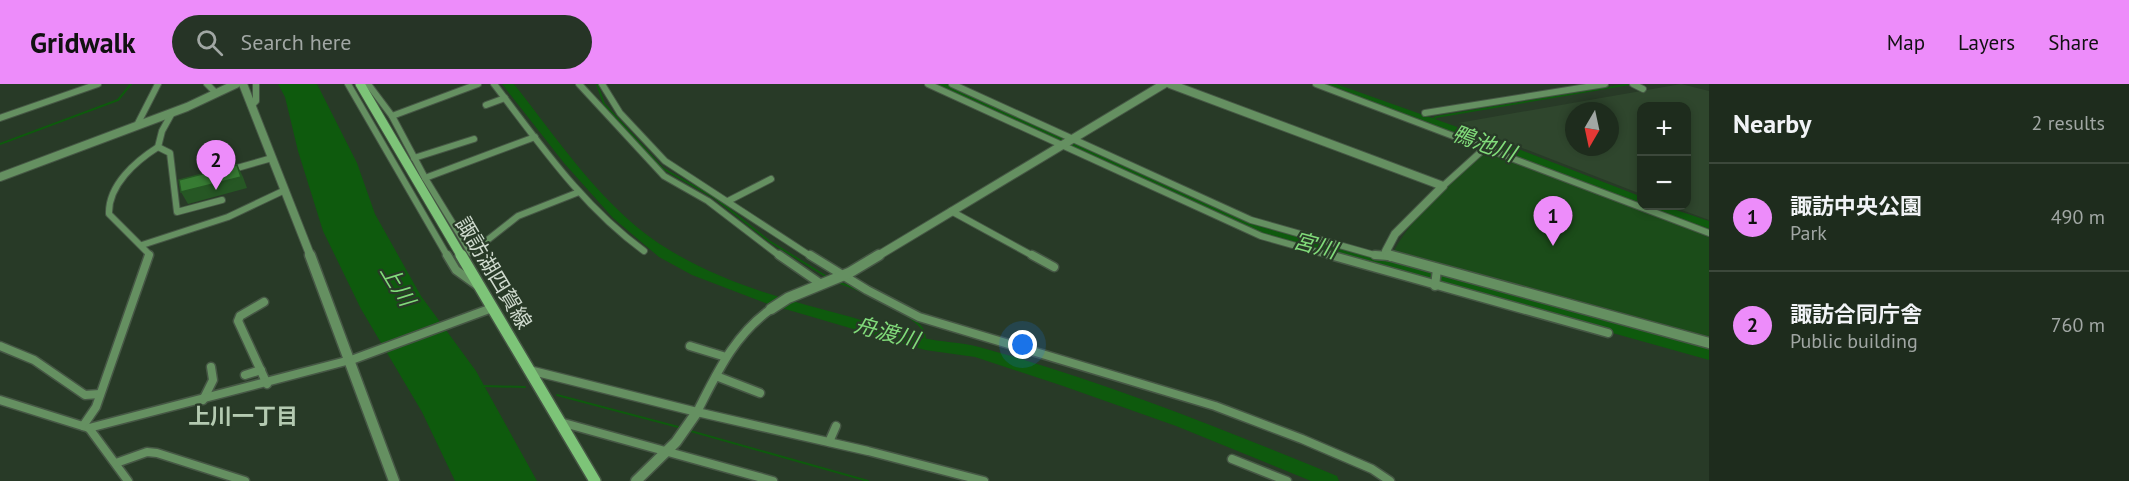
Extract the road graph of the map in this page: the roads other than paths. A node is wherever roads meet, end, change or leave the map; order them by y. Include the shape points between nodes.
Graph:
1 (98, 84) edge
2 (158, 84) edge
3 (207, 84) edge
4 (236, 84) edge
5 (243, 84) edge
6 (256, 84) edge
7 (348, 84) edge
8 (360, 84) edge
9 (368, 84) edge
10 (478, 84) edge
11 (494, 84) edge
12 (579, 84) edge
13 (602, 84) edge
14 (928, 84) edge
15 (952, 84) edge
16 (1164, 84) edge
17 (1170, 84) edge
18 (1316, 84) edge
19 (1605, 84) edge
20 (1633, 84) edge
21 (1642, 89) dead end
22 (216, 93) junction
23 (505, 98) junction
24 (486, 105) dead end
25 (251, 106) junction
26 (172, 113) junction
27 (1425, 114) dead end
28 (392, 116) junction
29 (0, 118) edge
30 (137, 125) junction
31 (535, 136) junction
32 (1071, 138) junction
33 (474, 139) dead end
34 (1060, 145) junction
35 (158, 147) junction
36 (1485, 147) junction
37 (272, 158) junction
38 (414, 158) junction
39 (218, 173) edge
40 (0, 177) edge
41 (425, 178) junction
42 (771, 179) dead end
43 (184, 182) edge
44 (174, 185) junction
45 (1443, 186) junction
46 (285, 190) junction
47 (579, 192) junction
48 (222, 200) dead end
49 (728, 201) junction
50 (951, 211) junction
51 (1709, 233) edge
52 (142, 245) junction
53 (644, 251) dead end
54 (1389, 256) junction
55 (1054, 267) dead end
56 (1438, 271) junction
57 (843, 276) junction
58 (821, 284) junction
59 (1436, 285) junction
60 (479, 287) junction
61 (264, 302) dead end
62 (489, 309) junction
63 (771, 309) joint
64 (1608, 333) dead end
65 (1709, 343) edge
66 (0, 346) edge
67 (690, 346) dead end
68 (726, 357) junction
69 (351, 360) junction
70 (211, 367) dead end
71 (261, 370) junction
72 (529, 370) junction
73 (245, 375) dead end
74 (716, 375) junction
75 (267, 384) junction
76 (760, 393) dead end
77 (100, 394) junction
78 (0, 400) edge
79 (203, 400) junction
80 (697, 412) junction
81 (560, 422) junction
82 (836, 426) dead end
83 (86, 427) junction
84 (829, 442) junction
85 (668, 451) junction
86 (1232, 459) dead end
87 (116, 463) junction
88 (128, 481) edge
89 (245, 481) edge
90 (394, 481) edge
91 (595, 481) edge
92 (636, 481) edge
93 (773, 481) edge
94 (984, 481) edge
95 (1287, 481) edge
96 (1390, 481) edge

1 - 29 street
2 - 30 street
3 - 22 street
4 - 22 street
5 - 25 street
6 - 25 street via 256,101
7 - 60 street via 456,270
8 - 60 main road, 諏訪湖四賀線
9 - 28 street
10 - 28 street
11 - 23 street
12 - 58 street via 664,176 708,201
13 - 49 street via 609,100 658,155
14 - 34 street
15 - 32 street
16 - 32 street
17 - 45 street
18 - 36 street
19 - 27 street
20 - 21 street
22 - 26 street
23 - 24 street
23 - 31 street
25 - 37 street
26 - 30 street
26 - 35 street
28 - 38 street
30 - 40 street
31 - 41 street
31 - 47 street
32 - 34 street
32 - 54 street via 1258,222
33 - 38 street
34 - 50 street
34 - 59 street via 1261,236
35 - 44 street via 170,153
35 - 52 street via 132,164 120,178 108,208 109,214
36 - 45 street
36 - 51 street
37 - 39 street
37 - 46 street
38 - 41 street
41 - 47 street via 471,253 518,216
42 - 49 street
43 - 44 street
44 - 48 street via 177,213
45 - 54 street via 1395,234 1386,251
46 - 52 street via 228,218
46 - 69 street
47 - 53 street via 609,224
49 - 57 street
50 - 55 street
50 - 57 street
52 - 77 street via 149,259
54 - 56 street
56 - 59 street
56 - 65 street
57 - 58 street
57 - 96 street via 919,317 1215,406 1312,443
58 - 63 street
59 - 64 street
60 - 62 main road, 諏訪湖四賀線
61 - 71 street via 238,321
62 - 69 street
62 - 72 main road, 諏訪湖四賀線
63 - 68 street via 746,327
66 - 77 street via 34,360 85,395
67 - 68 street
68 - 74 street
69 - 75 street
69 - 90 street
70 - 79 street via 213,380
71 - 73 street
71 - 75 street
72 - 80 street
72 - 81 main road, 諏訪湖四賀線
74 - 76 street
74 - 80 street
75 - 79 street
77 - 83 street
78 - 83 street
79 - 83 street
80 - 84 street
80 - 85 street
81 - 85 street
81 - 91 main road, 諏訪湖四賀線
82 - 84 street
83 - 87 street
84 - 94 street
85 - 92 street
85 - 93 street
86 - 95 street
87 - 88 street
87 - 89 street via 157,453

